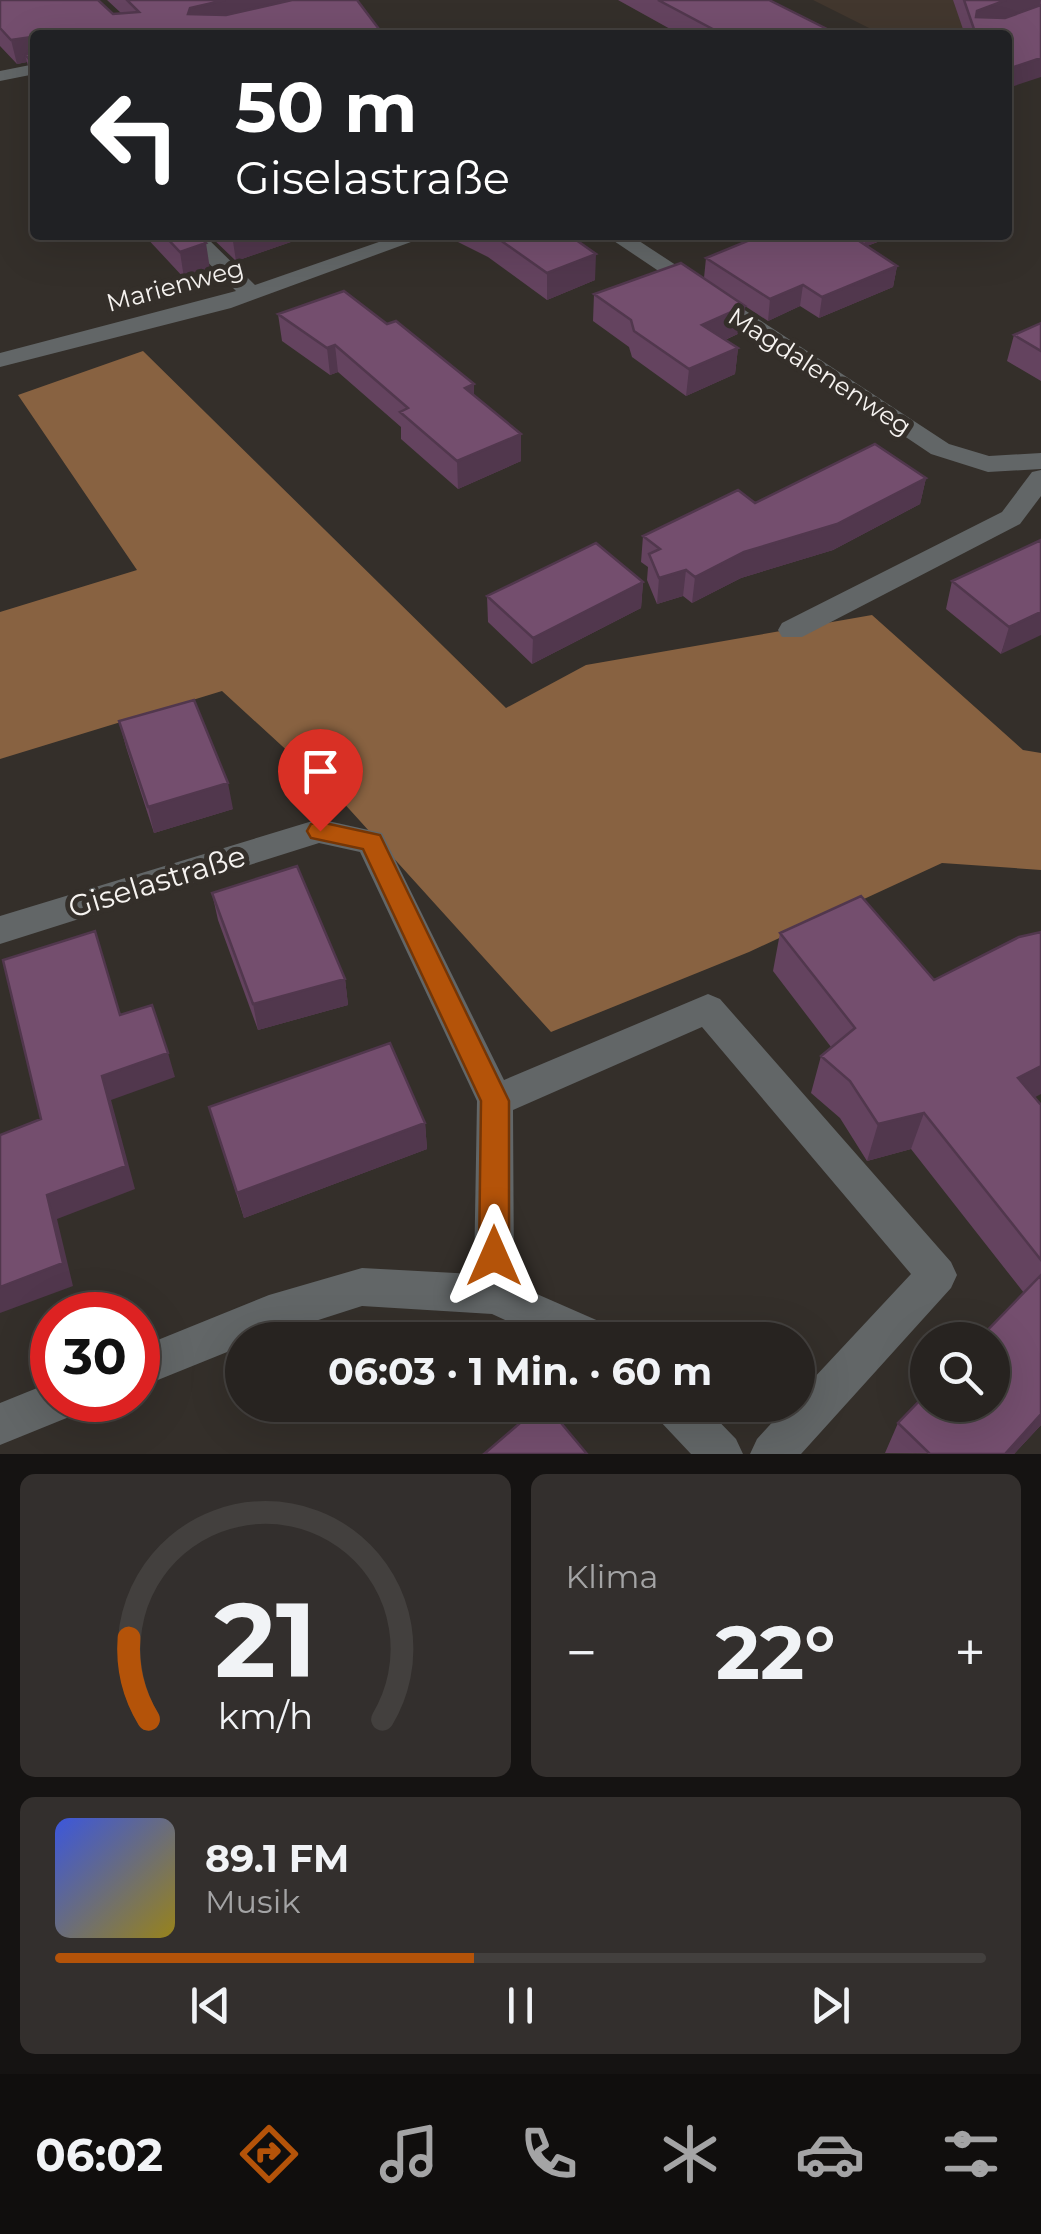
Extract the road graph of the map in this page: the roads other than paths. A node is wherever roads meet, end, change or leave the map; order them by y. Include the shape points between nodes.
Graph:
1 (30, 70) edge
2 (0, 76) edge
3 (197, 240) edge
4 (405, 240) edge
5 (624, 240) edge
6 (252, 294) junction
7 (0, 360) edge
8 (1041, 461) edge
9 (1041, 478) edge
10 (792, 630) dead end
11 (0, 930) edge
12 (495, 1101) junction
13 (494, 1295) junction
14 (555, 1322) edge
15 (160, 1359) edge
16 (30, 1412) edge
17 (691, 1422) edge
18 (0, 1424) edge
19 (722, 1454) edge
20 (772, 1454) edge

1 - 2 street
3 - 6 street
4 - 6 street, Marienweg
5 - 8 street, Magdalenenweg via 940,449 988,464
6 - 7 street, Marienweg
9 - 10 street via 1011,518
11 - 12 street, Giselastraße via 320,831 371,842
12 - 13 street, Giselastraße
12 - 20 street via 708,1009 937,1275
13 - 14 street
13 - 15 street via 362,1287 268,1315
16 - 18 street
17 - 19 street

